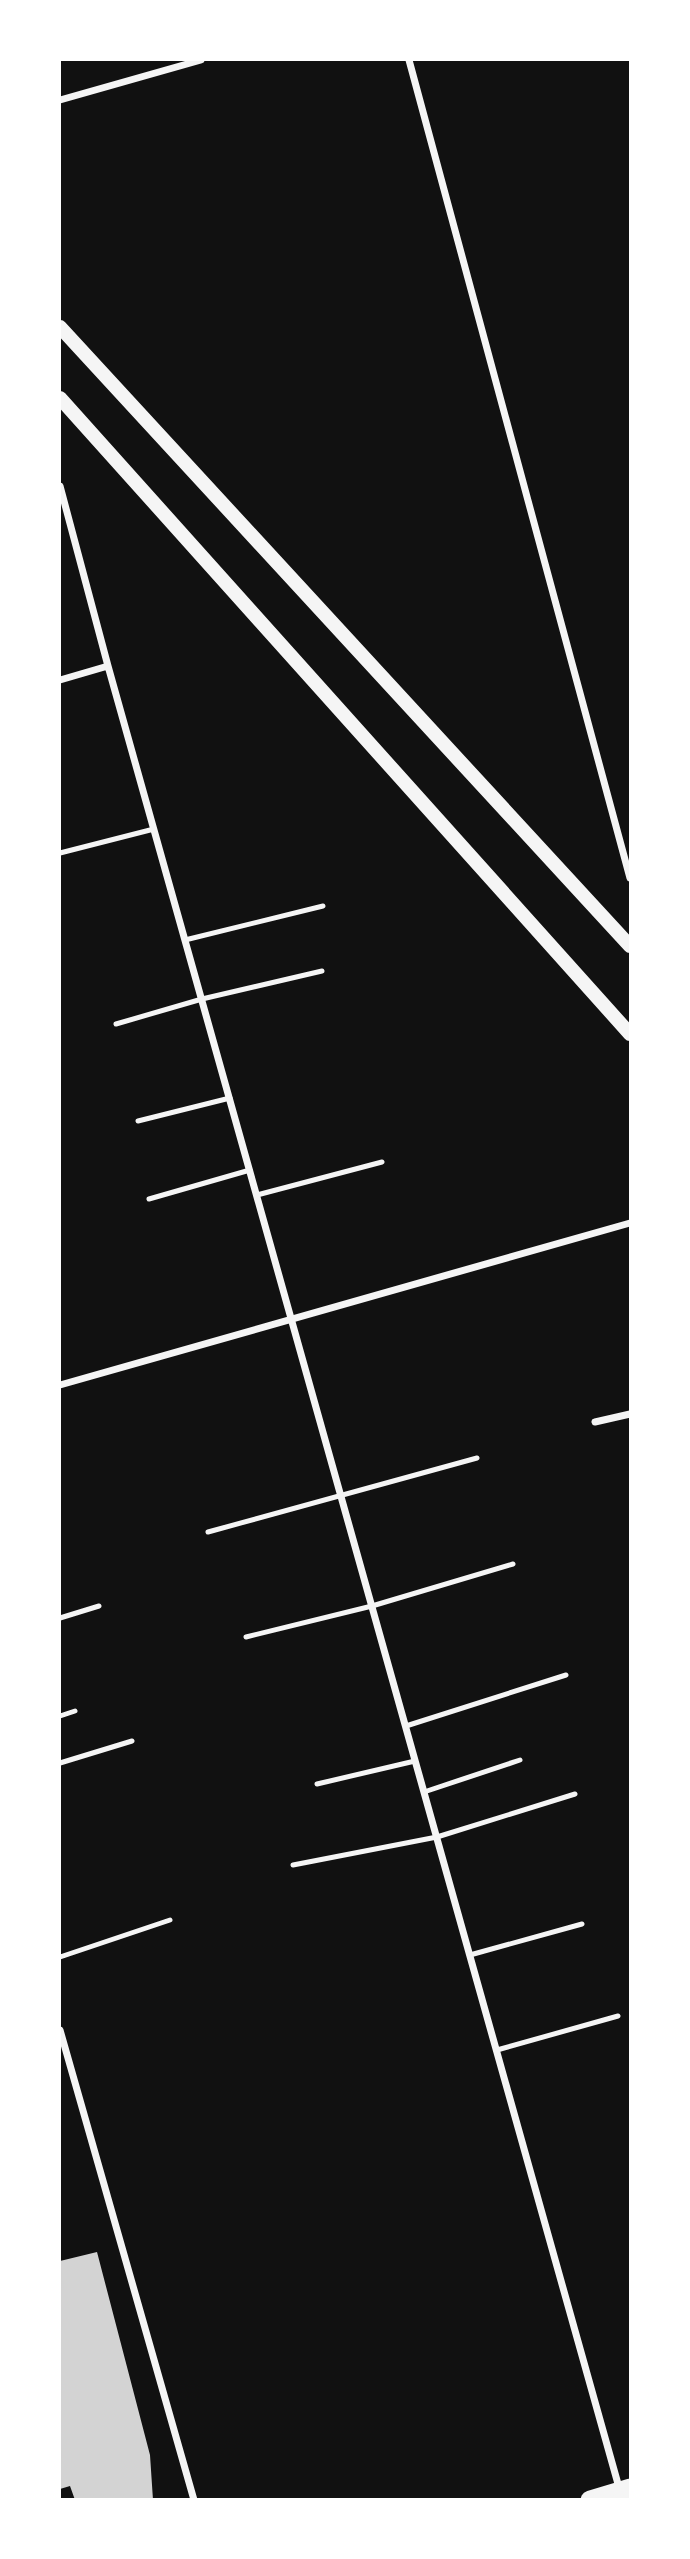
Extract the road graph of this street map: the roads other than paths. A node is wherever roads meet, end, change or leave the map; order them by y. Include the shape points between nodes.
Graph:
1 (201, 60) edge
2 (409, 60) edge
3 (60, 100) edge
4 (60, 327) edge
5 (60, 398) edge
6 (60, 486) edge
7 (108, 666) junction
8 (60, 680) edge
9 (154, 829) junction
10 (60, 853) edge
11 (631, 878) edge
12 (323, 906) dead end
13 (185, 940) junction
14 (631, 946) edge
15 (322, 971) dead end
16 (202, 999) junction
17 (116, 1024) dead end
18 (631, 1034) edge
19 (230, 1098) junction
20 (138, 1121) dead end
21 (382, 1162) dead end
22 (250, 1170) junction
23 (257, 1195) junction
24 (149, 1199) dead end
25 (631, 1223) edge
26 (292, 1319) junction
27 (60, 1385) edge
28 (631, 1414) edge
29 (595, 1422) dead end
30 (477, 1458) dead end
31 (342, 1496) junction
32 (208, 1532) dead end
33 (513, 1564) dead end
34 (99, 1606) dead end
35 (372, 1606) junction
36 (60, 1618) edge
37 (246, 1637) dead end
38 (566, 1675) dead end
39 (75, 1711) dead end
40 (60, 1716) edge
41 (406, 1726) junction
42 (132, 1741) dead end
43 (520, 1760) dead end
44 (415, 1761) junction
45 (60, 1763) edge
46 (317, 1784) dead end
47 (424, 1792) junction
48 (575, 1794) dead end
49 (437, 1838) junction
50 (293, 1865) dead end
51 (170, 1920) dead end
52 (582, 1924) dead end
53 (470, 1955) junction
54 (60, 1957) edge
55 (618, 2016) dead end
56 (60, 2030) edge
57 (496, 2050) junction
58 (625, 2489) edge
59 (194, 2500) edge
60 (590, 2500) edge

1 - 3 street
2 - 11 street
4 - 14 main road
5 - 18 main road
6 - 7 street
7 - 8 street
7 - 9 street
9 - 10 lane
9 - 13 street
12 - 13 lane
13 - 16 street
15 - 16 lane
16 - 17 lane
16 - 19 street
19 - 20 lane
19 - 22 street
21 - 23 lane
22 - 23 street
22 - 24 lane
23 - 26 street
25 - 26 street
26 - 27 street
26 - 31 street
28 - 29 street
30 - 31 lane
31 - 32 lane
31 - 35 street
33 - 35 lane
34 - 36 lane
35 - 37 lane
35 - 41 street
38 - 41 lane
39 - 40 lane
41 - 44 street
42 - 45 lane
43 - 47 lane
44 - 46 lane
44 - 47 street
47 - 49 street
48 - 49 lane
49 - 50 lane
49 - 53 street
51 - 54 lane
52 - 53 lane
53 - 57 street
55 - 57 lane
56 - 59 street
57 - 58 street
58 - 60 highway

